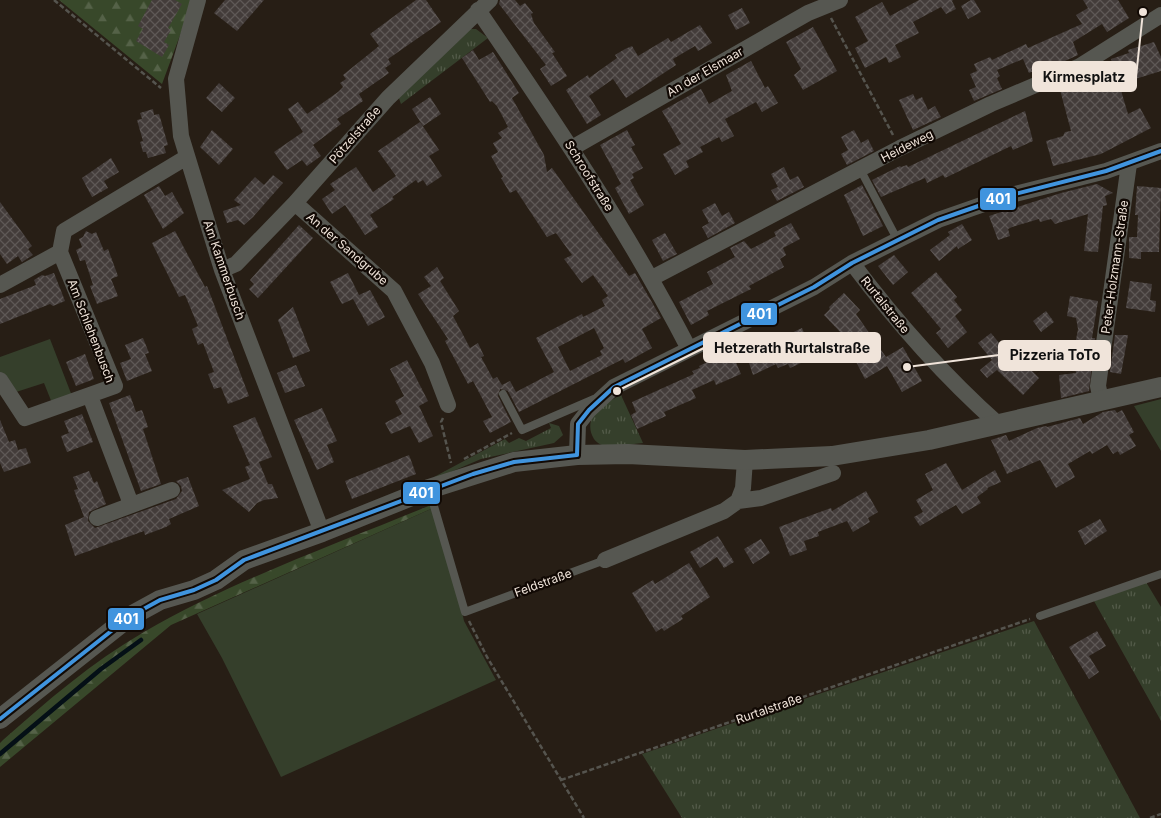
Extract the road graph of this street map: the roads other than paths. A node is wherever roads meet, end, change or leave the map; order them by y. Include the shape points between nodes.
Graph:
1 (198, 0) edge
2 (833, 4) edge
3 (484, 5) edge
4 (1161, 14) edge
5 (572, 148) junction
6 (1161, 152) edge
7 (187, 157) junction
8 (1130, 164) junction
9 (860, 169) junction
10 (295, 203) junction
11 (897, 240) junction
12 (60, 252) junction
13 (852, 263) junction
14 (222, 270) junction
15 (652, 278) junction
16 (2, 280) edge
17 (689, 349) junction
18 (0, 380) edge
19 (1161, 387) edge
20 (503, 394) dead end
21 (605, 394) junction
22 (90, 396) junction
23 (1101, 400) junction
24 (448, 405) road end
25 (998, 424) junction
26 (577, 455) junction
27 (745, 460) junction
28 (833, 473) dead end
29 (429, 489) junction
30 (172, 490) dead end
31 (738, 501) junction
32 (131, 504) junction
33 (97, 518) dead end
34 (322, 532) junction
35 (606, 560) joint
36 (1161, 574) edge
37 (1040, 616) road end
38 (0, 719) edge

1 - 7 street, Am Kammerbusch via 178,71 176,92 180,136
2 - 5 street, An der Elsmaar via 808,14
3 - 5 street, Schroofstraße
3 - 10 street, Pötzelstraße via 388,98
4 - 9 street, Heideweg via 1080,66 991,104
5 - 15 street, Schroofstraße
6 - 8 street
7 - 12 street via 64,231
7 - 14 street, Am Kammerbusch
8 - 11 street via 1007,196 956,213
8 - 23 street, Peter-Holzmann-Straße via 1098,386
9 - 11 lane
9 - 15 street, Heideweg
10 - 14 street, Pötzelstraße via 236,264
10 - 24 street, An der Sandgrube via 394,291 432,363
11 - 13 street
12 - 16 street
12 - 22 street, Am Schlehenbusch via 115,386
13 - 17 street via 814,287
13 - 25 street, Rurtalstraße via 887,310 945,376
14 - 34 street, Am Kammerbusch
15 - 17 street, Schroofstraße
17 - 21 street
18 - 22 street, Am Schlehenbusch via 24,418
19 - 23 street
20 - 21 lane via 522,430
21 - 26 street via 578,424
22 - 32 street, Am Schlehenbusch
23 - 25 street
25 - 27 street via 929,440 832,456
26 - 27 street via 628,454
26 - 29 street via 514,462
27 - 31 street via 743,488
28 - 31 street, Feldstraße via 761,498
29 - 34 street
29 - 35 lane, Feldstraße via 465,612
30 - 32 street
31 - 35 street, Feldstraße via 724,511
32 - 33 street
34 - 38 street via 244,560 216,580 160,600 136,613
36 - 37 lane

